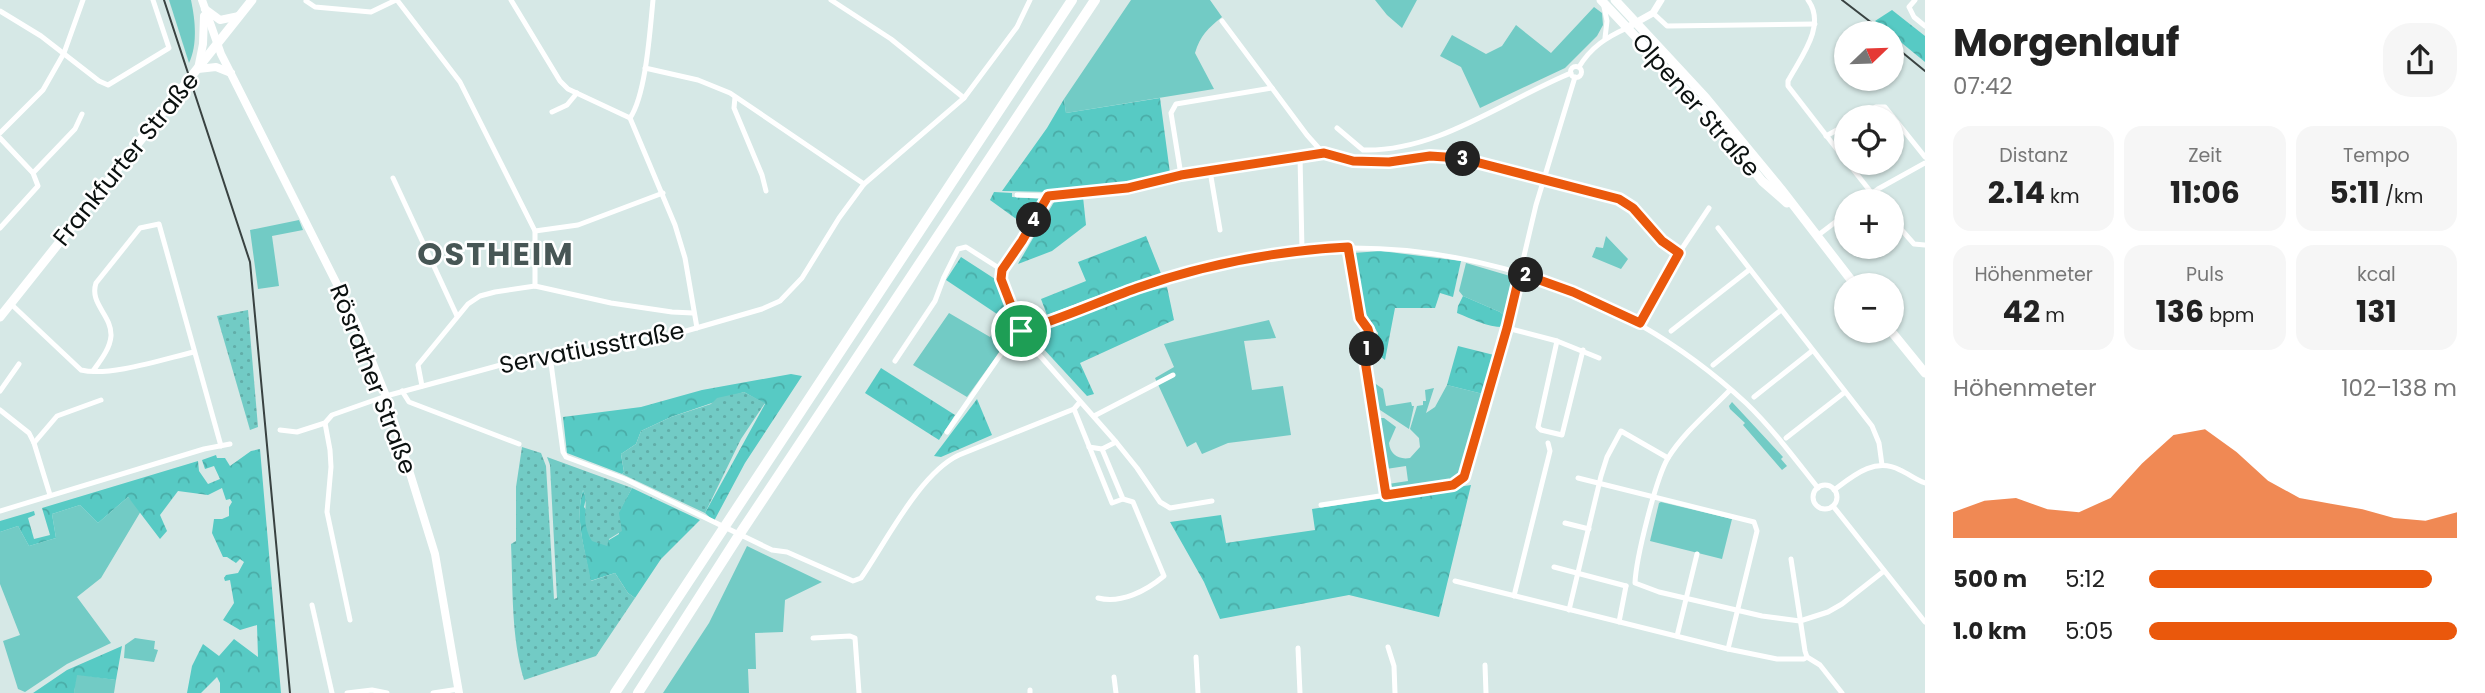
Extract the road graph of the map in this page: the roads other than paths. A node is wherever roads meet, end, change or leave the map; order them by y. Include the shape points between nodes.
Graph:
1 (83, 0) edge
2 (153, 0) edge
3 (252, 0) edge
4 (396, 0) edge
5 (511, 0) edge
6 (653, 0) edge
7 (831, 0) edge
8 (1030, 0) edge
9 (1072, 0) edge
10 (1096, 0) edge
11 (1601, 0) edge
12 (1615, 0) edge
13 (1661, 0) edge
14 (1808, 0) edge
15 (1915, 0) edge
16 (306, 1) edge
17 (203, 4) edge
18 (0, 12) edge
19 (1653, 13) junction
20 (239, 16) junction
21 (1222, 21) dead end
22 (1815, 24) junction
23 (1632, 25) junction
24 (1925, 26) edge
25 (1605, 38) junction
26 (217, 44) junction
27 (64, 53) junction
28 (645, 68) junction
29 (198, 69) junction
30 (231, 73) junction
31 (1573, 75) junction
32 (1272, 88) junction
33 (577, 93) junction
34 (735, 97) junction
35 (964, 98) junction
36 (552, 112) dead end
37 (82, 114) dead end
38 (630, 118) junction
39 (1337, 128) dead end
40 (1834, 131) edge
41 (1904, 131) edge
42 (0, 136) edge
43 (1826, 136) junction
44 (1834, 146) edge
45 (1324, 153) junction
46 (1300, 156) junction
47 (1925, 157) edge
48 (1925, 163) edge
49 (1210, 171) junction
50 (33, 173) junction
51 (1181, 175) junction
52 (1857, 175) edge
53 (393, 178) dead end
54 (1544, 179) junction
55 (864, 184) junction
56 (1868, 189) edge
57 (1883, 189) edge
58 (766, 191) dead end
59 (663, 193) junction
60 (1017, 195) dead end
61 (1048, 196) junction
62 (1709, 208) dead end
63 (1834, 223) edge
64 (0, 228) edge
65 (1717, 228) dead end
66 (1220, 230) dead end
67 (535, 231) junction
68 (1904, 233) edge
69 (1817, 236) junction
70 (1925, 245) edge
71 (1348, 247) junction
72 (1302, 250) junction
73 (1679, 253) junction
74 (1002, 270) junction
75 (1749, 270) junction
76 (1520, 273) junction
77 (1846, 273) edge
78 (535, 286) junction
79 (11, 304) junction
80 (1781, 310) junction
81 (693, 313) junction
82 (457, 316) junction
83 (0, 317) edge
84 (1640, 323) junction
85 (697, 328) junction
86 (1507, 328) junction
87 (1021, 331) junction
88 (1671, 331) dead end
89 (1557, 341) junction
90 (1901, 343) edge
91 (1583, 350) junction
92 (1812, 351) junction
93 (194, 352) junction
94 (550, 356) junction
95 (1599, 358) dead end
96 (895, 360) dead end
97 (19, 364) dead end
98 (1713, 365) dead end
99 (93, 371) junction
100 (1925, 373) edge
101 (1173, 375) dead end
102 (422, 386) junction
103 (1730, 390) junction
104 (0, 391) edge
105 (402, 391) junction
106 (1845, 392) junction
107 (386, 397) junction
108 (1754, 397) dead end
109 (101, 400) dead end
110 (1080, 402) junction
111 (1074, 409) junction
112 (0, 410) edge
113 (1094, 416) junction
114 (324, 423) junction
115 (280, 430) dead end
116 (947, 432) dead end
117 (1786, 438) dead end
118 (1116, 442) junction
119 (34, 443) junction
120 (1548, 443) dead end
121 (230, 444) dead end
122 (519, 444) dead end
123 (221, 446) junction
124 (1089, 447) junction
125 (1102, 449) junction
126 (1668, 458) junction
127 (1882, 465) junction
128 (1578, 478) dead end
129 (1600, 483) junction
130 (1925, 483) edge
131 (1818, 488) junction
132 (1834, 489) junction
133 (50, 495) junction
134 (1386, 495) junction
135 (1654, 497) junction
136 (1123, 499) junction
137 (1212, 501) dead end
138 (1321, 505) dead end
139 (1833, 506) junction
140 (0, 511) edge
141 (1565, 523) dead end
142 (1589, 529) junction
143 (1698, 554) dead end
144 (1791, 559) dead end
145 (1554, 567) dead end
146 (1884, 571) junction
147 (1578, 573) junction
148 (1455, 581) dead end
149 (1635, 583) junction
150 (1626, 586) junction
151 (1514, 596) junction
152 (1098, 598) dead end
153 (1687, 598) junction
154 (312, 606) dead end
155 (1569, 610) junction
156 (1737, 610) junction
157 (350, 621) dead end
158 (1800, 621) junction
159 (1619, 622) junction
160 (1925, 622) edge
161 (1677, 636) junction
162 (813, 638) dead end
163 (1298, 648) dead end
164 (1388, 648) dead end
165 (1728, 649) junction
166 (1196, 657) dead end
167 (1807, 657) junction
168 (1485, 665) dead end
169 (1114, 677) dead end
170 (459, 691) edge
171 (332, 693) edge
172 (347, 693) edge
173 (387, 693) edge
174 (433, 693) edge
175 (615, 693) edge
176 (638, 693) edge
177 (859, 693) edge
178 (1115, 693) edge
179 (1198, 693) edge
180 (1300, 693) edge
181 (1395, 693) edge
182 (1486, 693) edge
183 (1842, 693) edge

1 - 27 street
2 - 27 street via 169,48 108,85
3 - 20 main road, Frankfurter Straße
4 - 16 street via 371,12 315,7
4 - 67 street via 460,82
5 - 33 street via 560,81
6 - 28 street
7 - 35 street via 891,39
8 - 35 street, Servatiusstraße via 1017,27
9 - 175 highway
10 - 176 highway
11 - 23 main road, Olpener Straße
11 - 25 street via 1607,16
12 - 23 main road, Olpener Straße
13 - 19 street
14 - 22 street
15 - 24 street via 1909,7
17 - 20 main road via 220,20
17 - 26 main road, Rösrather Straße
17 - 29 main road
18 - 27 street
19 - 22 street via 1667,26
19 - 23 street
20 - 26 main road, Frankfurter Straße
21 - 32 street
22 - 43 street via 1788,86
23 - 25 street
23 - 69 main road, Olpener Straße via 1706,98 1765,178
25 - 31 street via 1579,67 1573,67
26 - 29 main road, Frankfurter Straße
26 - 30 main road, Rösrather Straße
27 - 42 street via 42,91
28 - 34 street via 698,80
28 - 38 street
29 - 30 main road via 216,66
29 - 79 main road, Frankfurter Straße
30 - 107 main road, Rösrather Straße via 357,324
31 - 39 street via 1442,136 1405,147 1363,150
31 - 54 street
32 - 45 street
32 - 51 street via 1176,104 1171,113
33 - 36 street
33 - 38 street
34 - 55 street
34 - 58 street via 734,108
35 - 55 street, Servatiusstraße
37 - 50 street via 75,129
38 - 59 street
40 - 43 street
41 - 47 street
42 - 50 street
43 - 44 street
45 - 46 street
45 - 54 street via 1353,161 1460,158
46 - 49 street
46 - 72 street
48 - 57 street
49 - 51 street
49 - 66 street
50 - 64 street via 38,186
51 - 61 street via 1127,188
52 - 56 street
53 - 82 street
54 - 73 street via 1619,199
54 - 76 street
55 - 85 street, Servatiusstraße via 780,301
59 - 67 street via 578,225
59 - 81 street via 685,258
60 - 61 street
61 - 74 street
62 - 73 street
63 - 69 street
65 - 75 street
67 - 78 street
68 - 70 street via 1914,244
69 - 77 main road, Olpener Straße
71 - 72 street
71 - 76 street via 1465,258
71 - 134 street via 1360,318 1370,336 1364,354
72 - 87 street via 1181,274
73 - 84 street
74 - 87 street via 1001,279
74 - 96 street via 966,247 958,249 935,301
75 - 80 street
75 - 88 street
76 - 84 street
76 - 86 street
78 - 81 street via 611,303
78 - 82 street via 480,296
79 - 83 main road, Frankfurter Straße
79 - 99 street via 81,370
80 - 92 street
80 - 98 street
81 - 85 street
82 - 102 street via 418,365
84 - 103 street
85 - 94 street, Servatiusstraße via 648,342
86 - 89 street
86 - 134 street via 1461,480
87 - 110 street
87 - 116 street
89 - 91 street
89 - 91 street via 1541,430 1562,435
90 - 100 main road
91 - 95 street
92 - 106 street
92 - 108 street
93 - 99 street
93 - 99 street via 159,224 140,228 96,283 96,301 111,333
93 - 123 street
94 - 102 street, Servatiusstraße
94 - 111 street via 566,457 647,489 772,550 853,581 861,578 923,485 943,463
97 - 104 street
101 - 113 street
102 - 105 street, Servatiusstraße
103 - 126 street
103 - 131 street via 1764,421
105 - 107 street, Servatiusstraße
105 - 122 street via 409,402
106 - 117 street
106 - 127 street via 1874,430
107 - 114 street, Servatiusstraße via 332,415
107 - 170 main road, Rösrather Straße via 435,554
109 - 119 street via 57,415
110 - 111 street
110 - 113 street
111 - 124 street
112 - 119 street via 29,433
113 - 118 street
114 - 115 street, Servatiusstraße via 297,432
114 - 157 street via 331,467 327,512
118 - 125 street
118 - 137 street via 1162,505 1174,508
119 - 133 street
120 - 151 street via 1550,451
121 - 123 street
123 - 133 street
124 - 125 street
124 - 136 street via 1112,503
125 - 136 street
126 - 129 street via 1621,431 1606,457
126 - 135 street
127 - 130 street
127 - 132 street via 1863,470
128 - 129 street
129 - 135 street
129 - 142 street
131 - 132 street
131 - 139 street via 1816,504 1826,509
132 - 139 street via 1837,500
133 - 140 street
134 - 138 street
135 - 149 street
135 - 156 street via 1756,525
136 - 152 street via 1133,502 1164,576 1150,588 1111,602
139 - 146 street
141 - 142 street
142 - 147 street
143 - 153 street
144 - 158 street
145 - 147 street
146 - 158 street via 1835,608
146 - 160 street
147 - 150 street
147 - 155 street
148 - 151 street
149 - 150 street
149 - 153 street
150 - 159 street
151 - 155 street
153 - 156 street
153 - 161 street
154 - 171 street
155 - 159 street
156 - 158 street
156 - 165 street
158 - 167 street
159 - 161 street
161 - 165 street
162 - 177 street via 855,638
163 - 180 street
164 - 181 street
165 - 167 street via 1777,659
166 - 179 street
167 - 183 street via 1820,665
168 - 182 street
169 - 178 street
170 - 174 street
172 - 173 street

